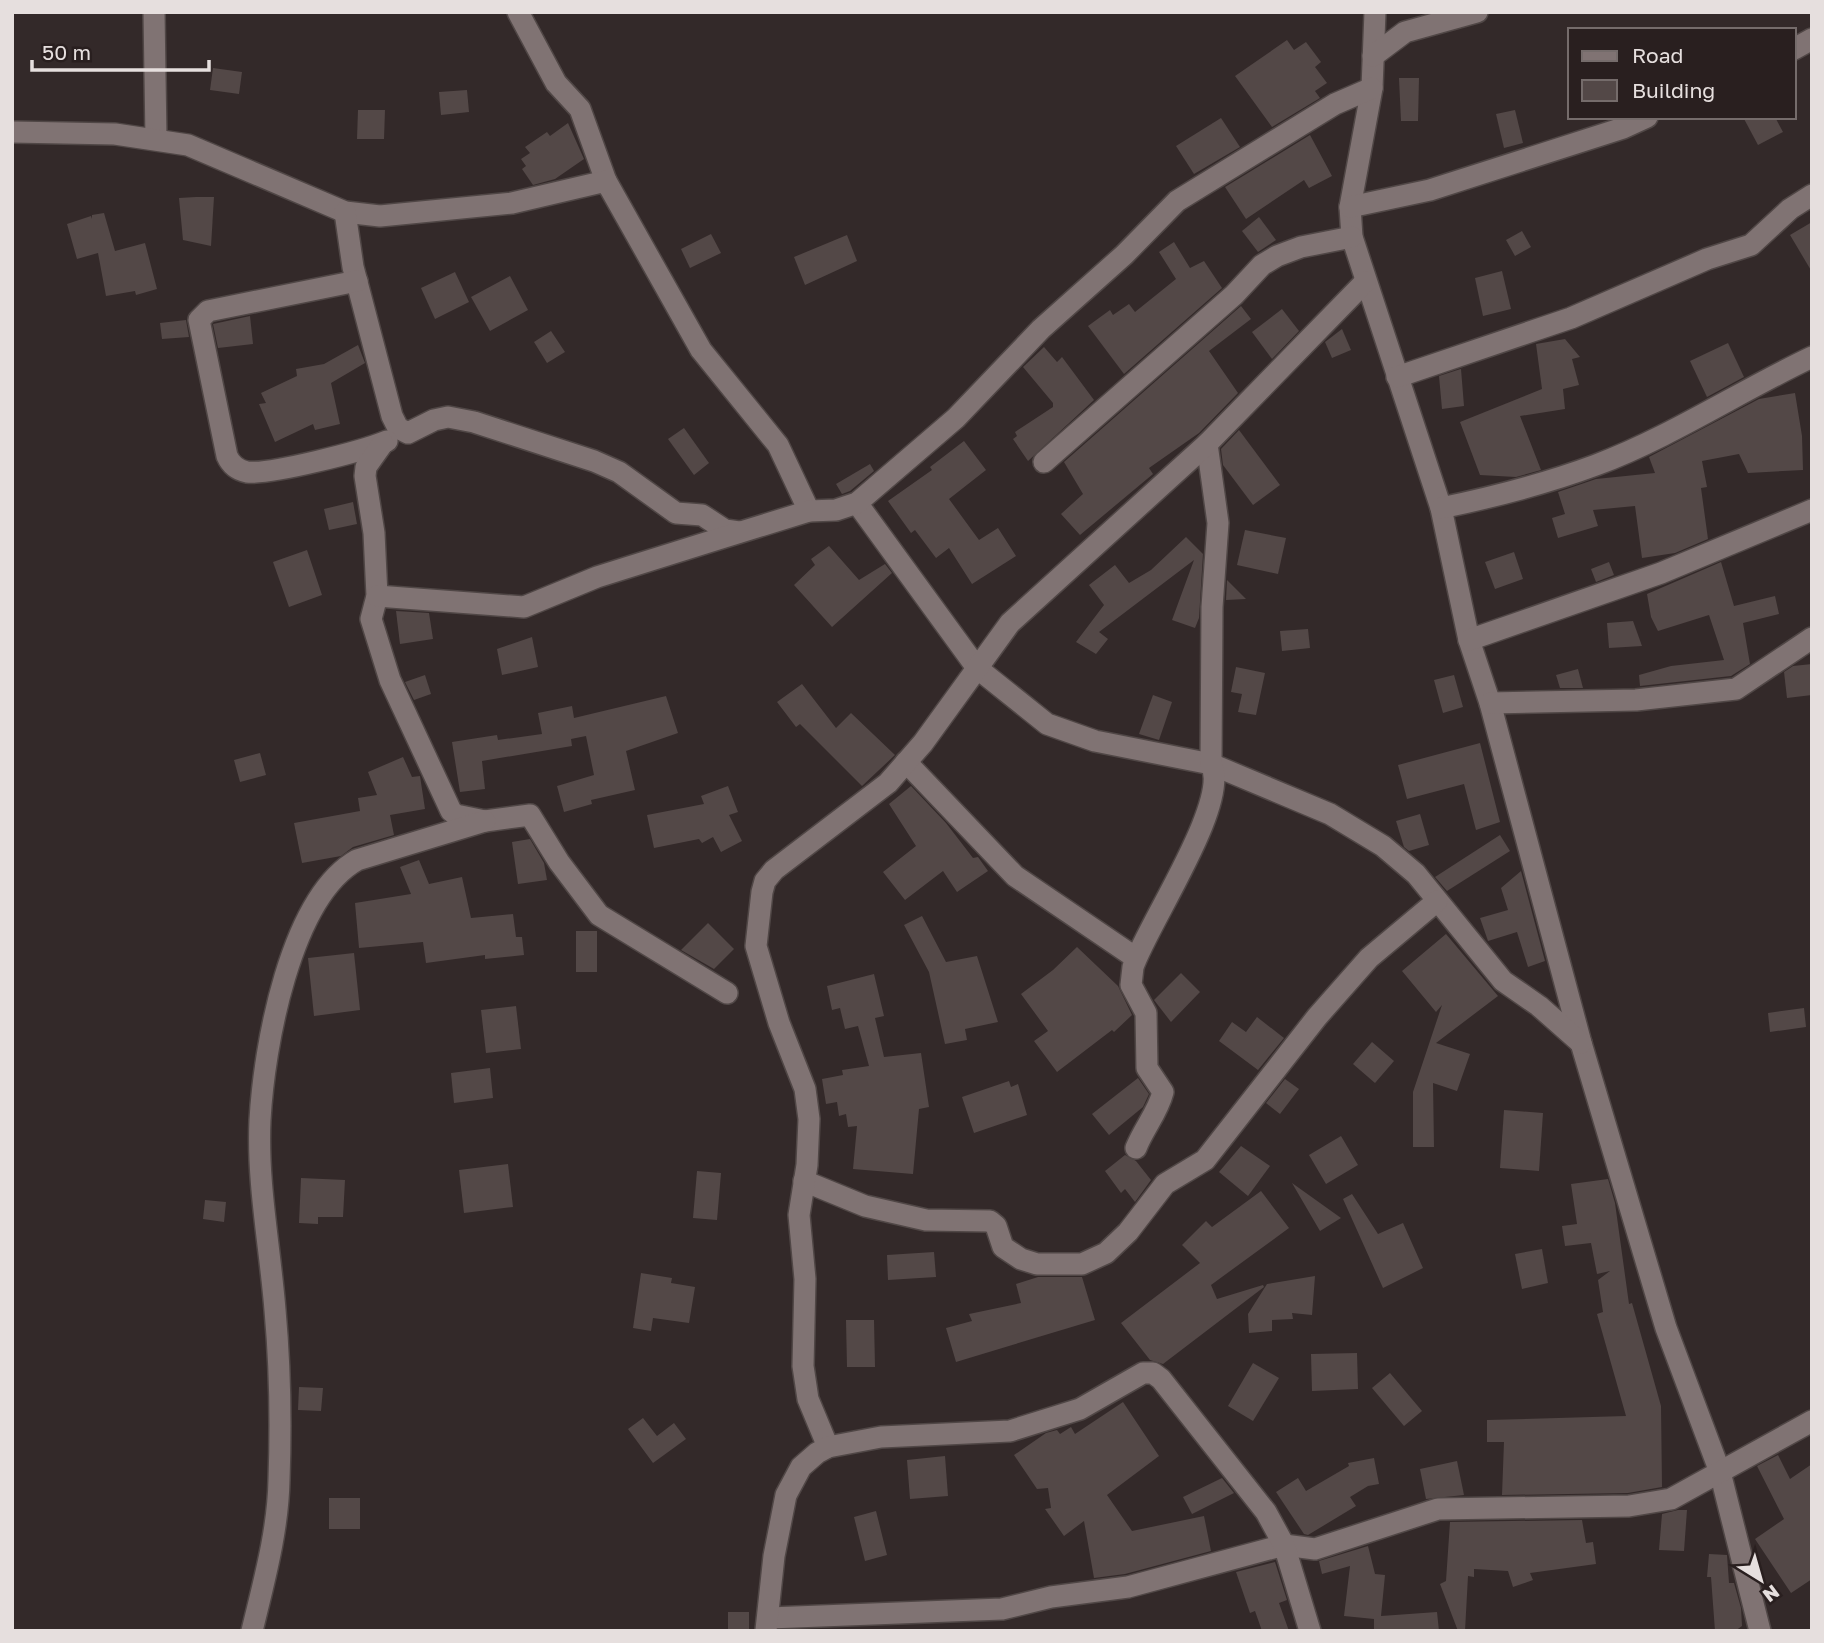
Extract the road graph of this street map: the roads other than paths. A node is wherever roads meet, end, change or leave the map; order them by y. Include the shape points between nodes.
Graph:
1 (154, 12) edge
2 (518, 12) edge
3 (1375, 12) edge
4 (1477, 12) edge
5 (1812, 39) edge
6 (1796, 48) edge
7 (1373, 56) junction
8 (1372, 88) junction
9 (1643, 119) edge
10 (12, 132) edge
11 (156, 139) junction
12 (606, 181) junction
13 (1812, 195) edge
14 (1350, 206) junction
15 (345, 212) junction
16 (1352, 237) junction
17 (357, 281) junction
18 (1365, 282) junction
19 (1812, 357) edge
20 (1396, 377) junction
21 (408, 433) junction
22 (383, 443) junction
23 (1207, 444) junction
24 (1045, 462) dead end
25 (857, 503) junction
26 (1441, 508) junction
27 (1812, 510) edge
28 (809, 512) junction
29 (739, 532) junction
30 (377, 596) junction
31 (1812, 638) edge
32 (1469, 640) junction
33 (977, 668) junction
34 (1490, 703) junction
35 (906, 762) junction
36 (1211, 764) junction
37 (485, 821) junction
38 (1437, 901) junction
39 (1136, 958) junction
40 (727, 993) dead end
41 (1581, 1043) junction
42 (1136, 1148) dead end
43 (804, 1181) junction
44 (1812, 1421) edge
45 (828, 1447) junction
46 (1720, 1472) junction
47 (1284, 1545) junction
48 (767, 1625) edge
49 (252, 1631) edge
50 (1310, 1631) edge
51 (1760, 1631) edge

1 - 11 street
2 - 12 street via 556,83 580,109
3 - 7 street
4 - 7 street via 1405,32
5 - 6 street
7 - 8 street
8 - 14 street
8 - 25 street via 1335,104 1177,201 1041,329 956,418
9 - 14 street via 1430,190
10 - 11 street
11 - 15 street via 188,145
12 - 15 street via 512,203 380,216
12 - 28 street via 701,350 778,445
13 - 20 street via 1751,245 1707,258 1571,318
14 - 16 street
15 - 17 street
16 - 18 street
16 - 24 street via 1301,247 1262,265
17 - 21 street via 394,423
17 - 22 street via 208,311 199,320 227,456 237,469 249,472 304,463
18 - 20 street
18 - 23 street
19 - 26 street via 1597,464 1499,496
20 - 26 street
21 - 22 street
21 - 29 street via 439,418 474,422 594,461 619,472 676,513 702,515 725,530
22 - 30 street via 365,476
23 - 33 street via 1010,623
23 - 36 street via 1218,523 1212,607
25 - 28 street
25 - 33 street
26 - 32 street
27 - 32 street via 1661,573
28 - 29 street
29 - 30 street via 597,577 524,607
30 - 37 street via 371,619 390,680 440,792 456,815
31 - 34 street via 1736,689 1636,700
32 - 34 street
33 - 35 street
33 - 36 street via 1047,724 1095,741
34 - 41 street
35 - 39 street via 1015,876
35 - 43 street via 888,783 774,870 762,892 756,946 804,1089 809,1119
36 - 38 street via 1330,814 1383,846 1416,874
36 - 39 street via 1217,777 1198,838
37 - 40 street via 530,815 599,915
37 - 49 street via 346,866 326,885 293,950 274,1019 260,1120 264,1225 275,1311 279,1480 272,1543
38 - 41 street via 1503,981
38 - 43 street via 1343,987 1205,1160 1165,1184 1128,1232 1091,1262 1029,1261 1003,1247 998,1229 990,1221 916,1218 865,1206
39 - 42 street via 1131,982 1146,1013 1147,1068 1163,1092
41 - 46 street via 1666,1328
43 - 45 street via 799,1215 805,1279 803,1366 808,1399
44 - 46 street
45 - 47 street via 881,1437 1010,1431 1080,1409 1143,1373 1153,1373 1258,1502
45 - 48 street via 801,1467 786,1495
46 - 47 street via 1671,1499 1629,1506 1438,1509 1315,1549
46 - 51 street
47 - 48 street via 1128,1587 1002,1609
47 - 50 street

